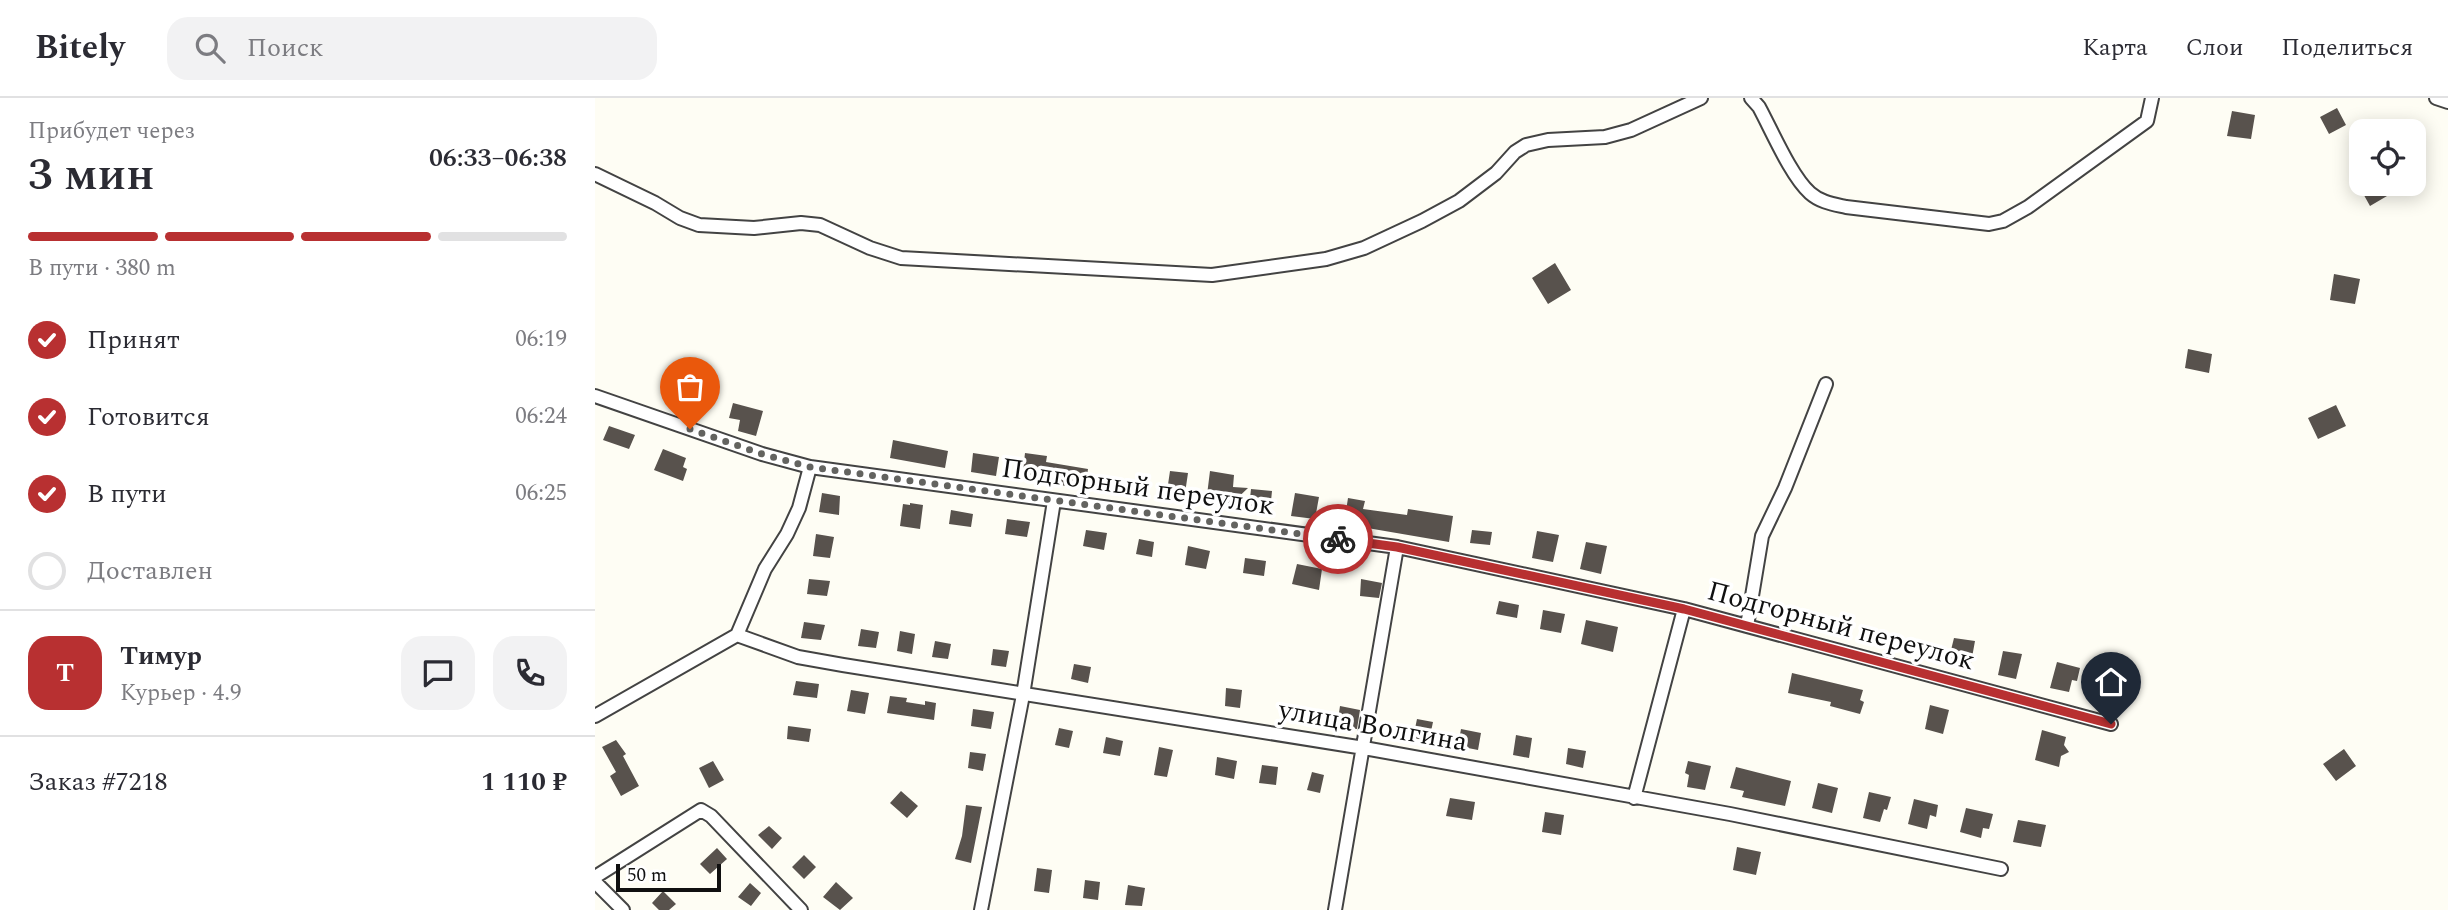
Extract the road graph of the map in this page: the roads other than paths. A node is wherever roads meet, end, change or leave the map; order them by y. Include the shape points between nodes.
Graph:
1 (1700, 98) edge
2 (1751, 98) edge
3 (2153, 98) edge
4 (2436, 98) edge
5 (2448, 102) edge
6 (595, 174) edge
7 (1826, 384) dead end
8 (595, 396) edge
9 (810, 467) junction
10 (1054, 500) junction
11 (1397, 547) junction
12 (1684, 609) junction
13 (1747, 626) junction
14 (737, 635) junction
15 (1023, 695) junction
16 (595, 716) edge
17 (2111, 724) dead end
18 (1364, 748) junction
19 (1634, 798) junction
20 (2001, 869) dead end
21 (595, 877) edge
22 (595, 882) edge
23 (623, 910) edge
24 (801, 910) edge
25 (981, 910) edge
26 (1335, 910) edge

1 - 6 street via 1631,130 1526,145 1459,201 1364,248 1326,259 1212,275 901,258 820,225 699,225
2 - 3 street via 1799,180 1827,203 1989,224 2028,207 2147,121
4 - 5 street
7 - 13 street via 1762,536
8 - 9 street, Подгорный переулок
9 - 10 street, Подгорный переулок
9 - 14 street via 799,508 765,569
10 - 11 street, Подгорный переулок
10 - 15 street
11 - 12 street, Подгорный переулок
11 - 18 street
12 - 13 street, Подгорный переулок
12 - 19 street
13 - 17 street, Подгорный переулок
14 - 15 street, улица Волгина via 798,657
14 - 16 street
15 - 18 street, улица Волгина
15 - 25 street
18 - 19 street, улица Волгина
18 - 26 street
19 - 20 street, улица Волгина
21 - 24 street via 701,810
22 - 23 street

